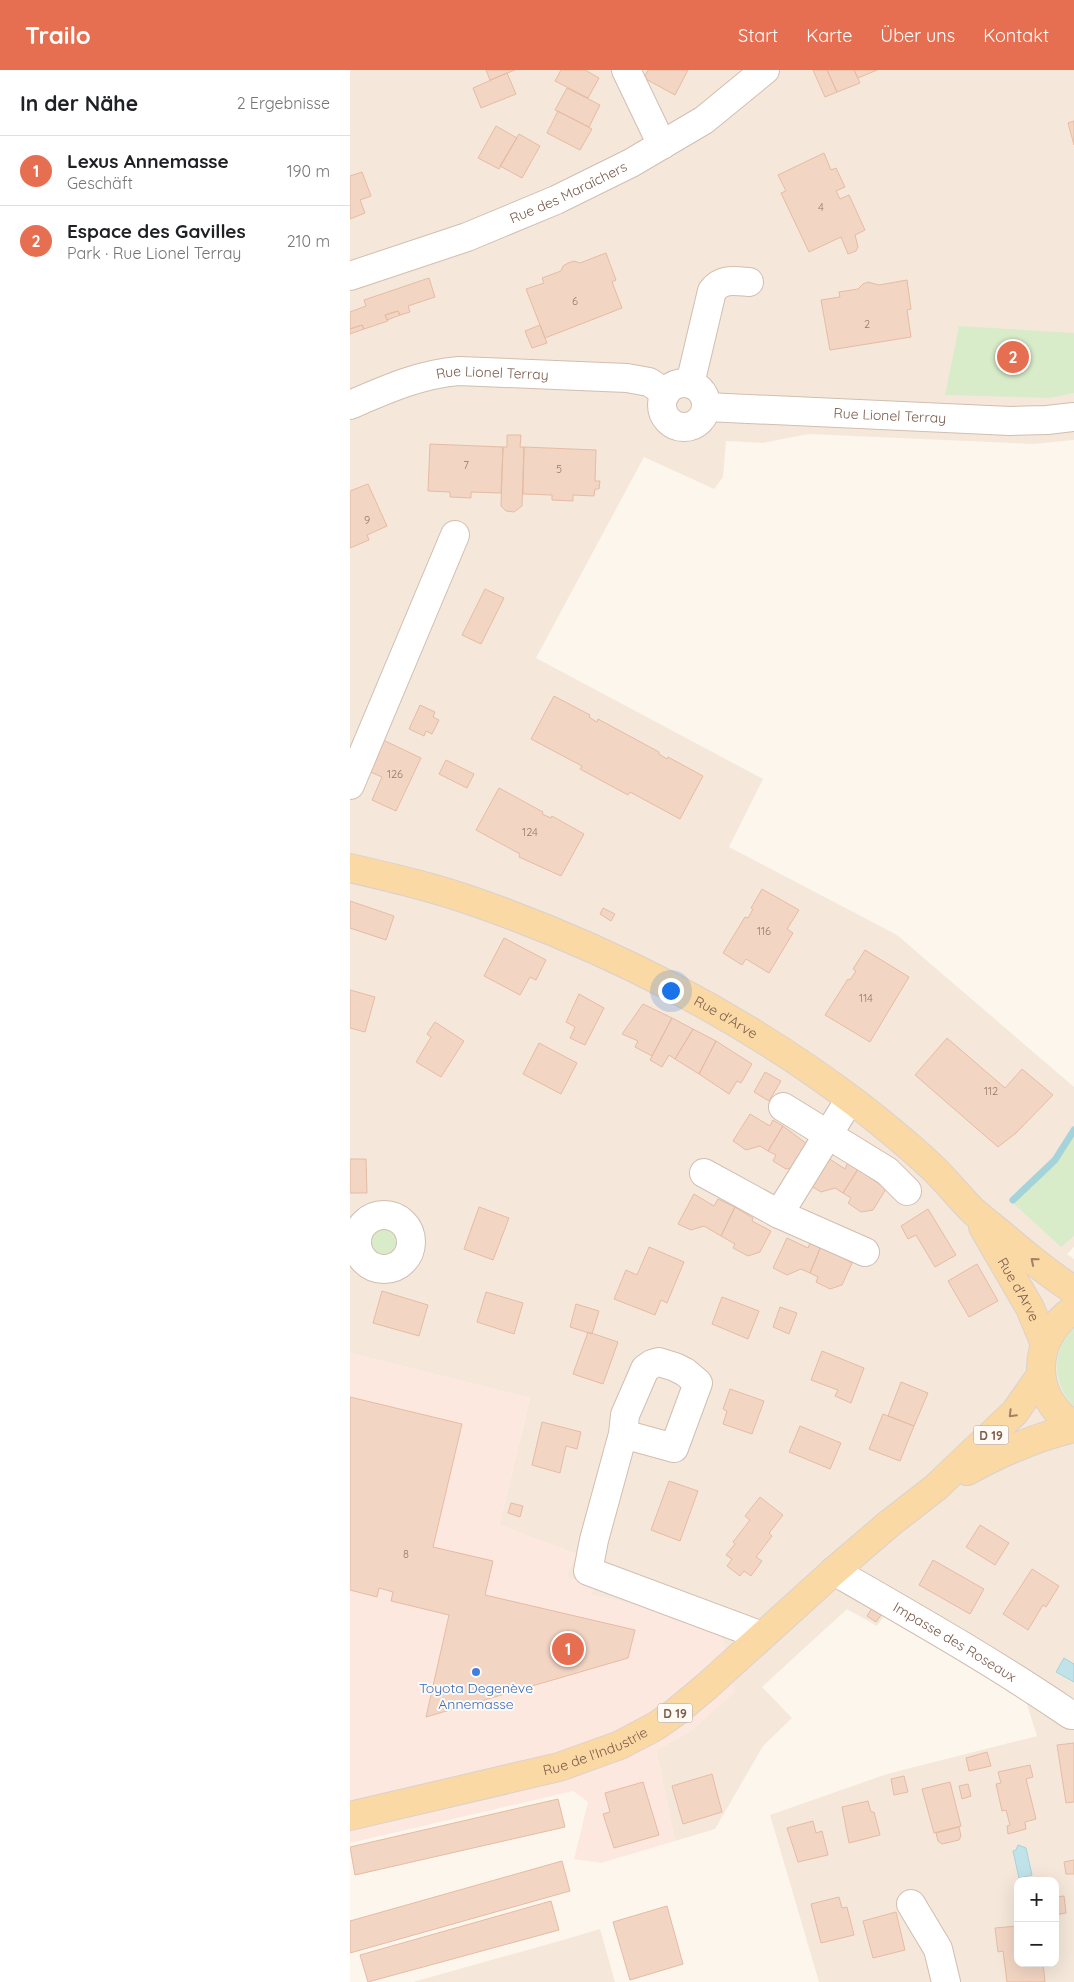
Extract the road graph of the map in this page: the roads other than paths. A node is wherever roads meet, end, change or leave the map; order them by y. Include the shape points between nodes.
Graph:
1 (626, 70) edge
2 (765, 70) edge
3 (662, 145) junction
4 (350, 276) edge
5 (750, 282) dead end
6 (678, 388) junction
7 (350, 405) edge
8 (706, 407) junction
9 (1074, 417) edge
10 (455, 535) dead end
11 (350, 785) edge
12 (350, 868) edge
13 (850, 1099) junction
14 (783, 1107) dead end
15 (828, 1135) junction
16 (704, 1173) dead end
17 (907, 1191) dead end
18 (974, 1211) junction
19 (779, 1214) junction
20 (864, 1252) dead end
21 (1074, 1290) edge
22 (1074, 1309) edge
23 (1045, 1344) junction
24 (1041, 1376) junction
25 (1074, 1426) edge
26 (623, 1434) dead end
27 (935, 1488) junction
28 (834, 1571) junction
29 (762, 1636) junction
30 (1074, 1715) edge
31 (350, 1816) edge
32 (911, 1904) dead end
33 (946, 1982) edge

1 - 3 street
2 - 3 street, Rue des Maraîchers via 704,120
3 - 4 street, Rue des Maraîchers via 556,200 503,223
5 - 6 street via 726,281 712,290
6 - 7 street, Rue Lionel Terray via 627,378 459,371 414,380
6 - 8 street, Rue Lionel Terray via 702,392
6 - 8 street via 662,403 671,422 689,426 702,417
8 - 9 street, Rue Lionel Terray via 1010,420
10 - 11 street
12 - 13 main road, Rue d'Arve via 476,902 593,948 749,1032
13 - 15 street
13 - 18 main road, Rue d'Arve via 930,1165
14 - 15 street
15 - 17 street via 887,1171
15 - 19 street
16 - 19 street
21 -> 18 main road, Rue d'Arve via 1049,1274
18 - 23 main road, Rue d'Arve via 1030,1308
19 - 20 street
22 - 23 main road via 1054,1327
23 - 24 main road
24 - 25 main road via 1053,1406
24 -> 27 main road, Rue de l'Industrie / D 19 via 1015,1412
25 - 27 main road, Rue de l'Industrie / D 19 via 1015,1446
26 - 29 street via 596,1531 580,1568
27 - 28 main road, Rue de l'Industrie / D 19
28 - 29 main road, Rue de l'Industrie / D 19
28 - 30 street, Impasse des Roseaux
29 - 31 main road, Rue de l'Industrie / D 19 via 676,1712 620,1745 559,1767
32 - 33 street via 938,1949

